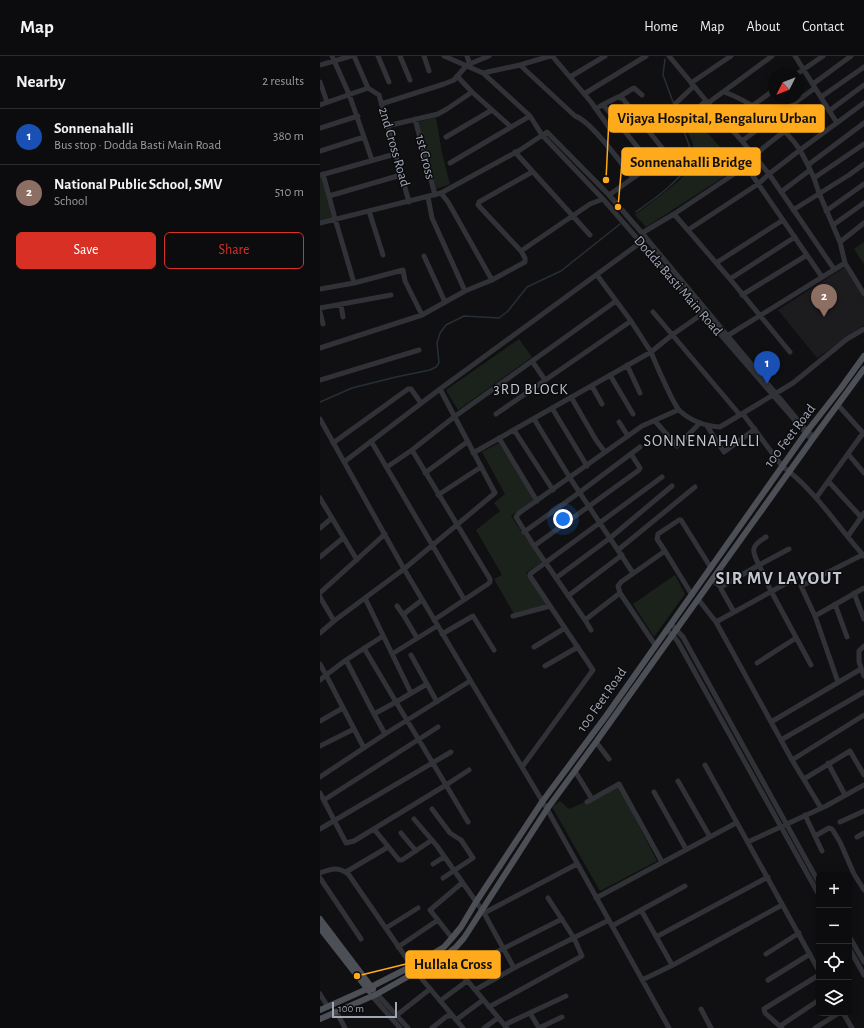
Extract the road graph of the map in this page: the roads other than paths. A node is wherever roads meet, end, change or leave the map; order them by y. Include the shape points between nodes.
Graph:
1 (353, 56) edge
2 (378, 56) edge
3 (400, 56) edge
4 (424, 56) edge
5 (467, 56) edge
6 (489, 56) edge
7 (605, 56) edge
8 (646, 56) edge
9 (670, 56) edge
10 (730, 56) edge
11 (772, 56) edge
12 (823, 56) edge
13 (851, 56) edge
14 (447, 57) edge
15 (797, 57) edge
16 (333, 58) edge
17 (320, 65) edge
18 (469, 65) junction
19 (520, 65) junction
20 (864, 67) edge
21 (803, 68) edge
22 (804, 69) joint
23 (429, 71) dead end
24 (483, 74) junction
25 (457, 76) junction
26 (570, 77) junction
27 (410, 80) dead end
28 (320, 82) edge
29 (389, 82) dead end
30 (693, 85) junction
31 (864, 85) edge
32 (814, 86) junction
33 (368, 88) junction
34 (472, 92) junction
35 (724, 92) junction
36 (349, 94) junction
37 (584, 94) junction
38 (642, 95) dead end
39 (768, 95) edge
40 (619, 97) junction
41 (821, 97) junction
42 (327, 102) junction
43 (707, 102) junction
44 (676, 103) dead end
45 (864, 103) edge
46 (320, 104) edge
47 (381, 104) junction
48 (602, 105) junction
49 (826, 105) junction
50 (753, 106) junction
51 (596, 109) junction
52 (492, 110) junction
53 (829, 111) junction
54 (358, 116) junction
55 (530, 116) junction
56 (686, 118) dead end
57 (415, 119) junction
58 (770, 119) junction
59 (836, 123) junction
60 (864, 123) edge
61 (727, 124) junction
62 (536, 125) junction
63 (387, 126) junction
64 (511, 127) junction
65 (320, 128) edge
66 (611, 130) dead end
67 (547, 132) junction
68 (785, 132) junction
69 (542, 135) junction
70 (364, 137) junction
71 (446, 137) dead end
72 (742, 141) junction
73 (864, 144) edge
74 (800, 150) junction
75 (320, 151) edge
76 (515, 152) junction
77 (395, 154) junction
78 (754, 156) junction
79 (372, 160) junction
80 (450, 163) dead end
81 (652, 164) junction
82 (864, 164) edge
83 (746, 166) junction
84 (809, 168) junction
85 (532, 172) junction
86 (769, 174) junction
87 (322, 175) edge
88 (401, 175) junction
89 (632, 177) junction
90 (814, 178) junction
91 (758, 184) junction
92 (864, 184) edge
93 (781, 192) junction
94 (442, 193) junction
95 (819, 193) junction
96 (435, 195) junction
97 (609, 195) junction
98 (329, 196) junction
99 (428, 197) junction
100 (603, 199) junction
101 (409, 202) junction
102 (864, 203) edge
103 (793, 210) junction
104 (369, 211) junction
105 (826, 211) junction
106 (674, 214) junction
107 (572, 216) junction
108 (335, 220) junction
109 (783, 220) junction
110 (320, 223) edge
111 (864, 223) edge
112 (833, 225) junction
113 (688, 230) junction
114 (642, 234) junction
115 (590, 235) dead end
116 (795, 237) junction
117 (646, 238) junction
118 (840, 242) junction
119 (641, 243) junction
120 (521, 251) junction
121 (383, 255) dead end
122 (807, 255) junction
123 (424, 256) dead end
124 (716, 263) junction
125 (845, 263) junction
126 (834, 269) junction
127 (597, 275) junction
128 (822, 277) junction
129 (730, 279) junction
130 (492, 280) junction
131 (354, 283) junction
132 (320, 288) edge
133 (465, 290) junction
134 (864, 294) edge
135 (391, 295) dead end
136 (742, 295) junction
137 (616, 301) junction
138 (445, 302) junction
139 (341, 305) junction
140 (320, 308) edge
141 (320, 312) edge
142 (653, 312) dead end
143 (704, 313) junction
144 (422, 315) junction
145 (759, 316) junction
146 (343, 317) dead end
147 (631, 321) junction
148 (323, 324) dead end
149 (864, 330) edge
150 (672, 335) junction
151 (727, 336) junction
152 (320, 348) edge
153 (419, 350) dead end
154 (651, 352) junction
155 (790, 352) dead end
156 (864, 356) edge
157 (532, 361) junction
158 (627, 365) junction
159 (864, 369) edge
160 (610, 375) junction
161 (320, 380) edge
162 (546, 380) junction
163 (592, 386) junction
164 (440, 390) junction
165 (640, 392) dead end
166 (773, 395) junction
167 (571, 397) junction
168 (421, 404) junction
169 (602, 404) dead end
170 (838, 405) junction
171 (552, 408) junction
172 (678, 410) junction
173 (496, 414) dead end
174 (633, 414) dead end
175 (742, 414) junction
176 (454, 417) junction
177 (320, 419) edge
178 (534, 419) junction
179 (655, 420) junction
180 (619, 422) dead end
181 (700, 423) junction
182 (707, 426) junction
183 (755, 429) junction
184 (514, 430) junction
185 (806, 432) junction
186 (864, 433) edge
187 (628, 436) junction
188 (499, 438) junction
189 (813, 438) junction
190 (371, 441) junction
191 (467, 442) junction
192 (333, 443) junction
193 (640, 447) dead end
194 (412, 450) junction
195 (606, 452) junction
196 (473, 453) junction
197 (631, 454) junction
198 (848, 454) junction
199 (344, 462) junction
200 (587, 466) junction
201 (782, 466) junction
202 (480, 467) junction
203 (387, 468) junction
204 (790, 471) junction
205 (425, 473) junction
206 (864, 473) edge
207 (662, 477) dead end
208 (570, 478) junction
209 (829, 482) junction
210 (672, 486) dead end
211 (695, 487) dead end
212 (553, 490) junction
213 (580, 492) junction
214 (438, 495) junction
215 (320, 498) edge
216 (816, 498) junction
217 (537, 501) junction
218 (590, 507) junction
219 (862, 515) edge
220 (332, 518) junction
221 (601, 523) junction
222 (457, 525) junction
223 (320, 528) edge
224 (524, 532) junction
225 (385, 534) junction
226 (848, 536) junction
227 (766, 537) dead end
228 (343, 538) junction
229 (610, 538) junction
230 (433, 545) junction
231 (534, 546) junction
232 (789, 549) dead end
233 (618, 550) junction
234 (664, 551) junction
235 (622, 555) junction
236 (863, 555) edge
237 (320, 557) edge
238 (357, 560) junction
239 (546, 563) junction
240 (759, 565) junction
241 (711, 568) junction
242 (404, 569) junction
243 (633, 573) junction
244 (556, 578) junction
245 (796, 578) dead end
246 (716, 583) dead end
247 (721, 587) junction
248 (864, 588) edge
249 (771, 592) junction
250 (320, 593) edge
251 (620, 593) junction
252 (854, 593) junction
253 (692, 594) junction
254 (568, 596) junction
255 (320, 597) edge
256 (365, 598) junction
257 (464, 599) junction
258 (698, 599) junction
259 (422, 600) junction
260 (835, 604) junction
261 (397, 606) dead end
262 (550, 606) junction
263 (734, 612) junction
264 (404, 616) junction
265 (513, 616) dead end
266 (814, 616) junction
267 (864, 619) edge
268 (434, 620) junction
269 (585, 620) junction
270 (334, 621) junction
271 (716, 622) junction
272 (671, 624) junction
273 (437, 626) junction
274 (565, 628) junction
275 (676, 629) junction
276 (591, 630) dead end
277 (666, 630) junction
278 (320, 633) edge
279 (442, 634) junction
280 (673, 635) junction
281 (383, 636) junction
282 (847, 637) dead end
283 (417, 638) junction
284 (796, 638) junction
285 (655, 645) junction
286 (864, 646) edge
287 (534, 647) dead end
288 (578, 647) junction
289 (364, 648) junction
290 (494, 650) dead end
291 (392, 654) junction
292 (411, 655) dead end
293 (346, 660) junction
294 (757, 663) dead end
295 (320, 664) edge
296 (811, 665) dead end
297 (544, 666) dead end
298 (861, 669) junction
299 (326, 674) junction
300 (864, 676) edge
301 (320, 680) edge
302 (470, 681) junction
303 (838, 682) junction
304 (427, 684) junction
305 (864, 692) edge
306 (411, 693) junction
307 (396, 702) junction
308 (437, 702) junction
309 (343, 708) junction
310 (374, 714) junction
311 (864, 715) edge
312 (408, 720) junction
313 (320, 721) edge
314 (771, 722) junction
315 (438, 727) dead end
316 (354, 729) junction
317 (385, 734) junction
318 (419, 740) junction
319 (782, 740) junction
320 (596, 742) junction
321 (320, 746) edge
322 (364, 748) junction
323 (450, 752) dead end
324 (609, 759) dead end
325 (792, 760) junction
326 (432, 762) junction
327 (828, 763) junction
328 (705, 765) dead end
329 (522, 767) junction
330 (469, 770) dead end
331 (575, 772) junction
332 (864, 776) edge
333 (320, 777) edge
334 (804, 779) junction
335 (678, 781) dead end
336 (446, 785) junction
337 (864, 785) edge
338 (654, 792) dead end
339 (320, 793) edge
340 (845, 795) junction
341 (592, 799) junction
342 (324, 800) junction
343 (542, 802) junction
344 (587, 802) dead end
345 (821, 808) junction
346 (432, 809) dead end
347 (546, 809) junction
348 (864, 811) edge
349 (805, 815) junction
350 (414, 819) dead end
351 (334, 821) junction
352 (468, 822) dead end
353 (840, 822) dead end
354 (736, 823) junction
355 (783, 825) junction
356 (374, 829) junction
357 (320, 830) edge
358 (401, 833) dead end
359 (864, 833) edge
360 (815, 836) junction
361 (857, 836) dead end
362 (710, 837) junction
363 (432, 840) junction
364 (748, 842) junction
365 (388, 847) junction
366 (686, 849) junction
367 (416, 851) junction
368 (822, 851) dead end
369 (444, 857) junction
370 (662, 862) junction
371 (433, 864) dead end
372 (577, 864) junction
373 (454, 871) junction
374 (346, 872) junction
375 (320, 873) edge
376 (768, 877) junction
377 (816, 877) edge
378 (320, 878) edge
379 (443, 878) dead end
380 (462, 883) junction
381 (685, 886) dead end
382 (816, 889) edge
383 (864, 890) edge
384 (548, 898) dead end
385 (596, 898) junction
386 (476, 902) junction
387 (782, 905) junction
388 (418, 908) dead end
389 (641, 910) junction
390 (483, 912) junction
391 (320, 918) edge
392 (562, 919) junction
393 (438, 920) junction
394 (609, 920) junction
395 (612, 926) junction
396 (320, 928) edge
397 (386, 928) junction
398 (799, 933) junction
399 (656, 937) junction
400 (452, 938) junction
401 (574, 938) junction
402 (360, 939) dead end
403 (852, 941) edge
404 (398, 947) junction
405 (504, 949) junction
406 (766, 954) dead end
407 (810, 954) junction
408 (852, 954) edge
409 (446, 955) junction
410 (863, 959) edge
411 (856, 961) junction
412 (673, 964) junction
413 (816, 965) edge
414 (412, 966) junction
415 (514, 968) junction
416 (459, 971) junction
417 (416, 972) junction
418 (864, 975) edge
419 (816, 977) edge
420 (642, 980) junction
421 (768, 980) dead end
422 (467, 981) junction
423 (370, 988) junction
424 (430, 989) junction
425 (475, 990) junction
426 (320, 994) edge
427 (374, 995) junction
428 (566, 996) dead end
429 (483, 1000) junction
430 (440, 1001) junction
431 (816, 1002) edge
432 (328, 1007) junction
433 (489, 1007) junction
434 (701, 1009) dead end
435 (320, 1010) edge
436 (336, 1011) junction
437 (530, 1012) junction
438 (397, 1015) junction
439 (834, 1016) edge
440 (845, 1016) edge
441 (562, 1017) dead end
442 (320, 1018) edge
443 (455, 1018) junction
444 (498, 1018) junction
445 (505, 1026) edge
446 (781, 1027) edge
447 (345, 1028) edge
448 (400, 1028) edge
449 (408, 1028) edge
450 (432, 1028) edge
451 (463, 1028) edge
452 (484, 1028) edge
453 (539, 1028) edge
454 (669, 1028) edge
455 (711, 1028) edge
456 (815, 1028) edge
457 (852, 1028) edge

1 - 16 street
1 - 33 street
2 - 29 street
3 - 27 street
4 - 23 street
5 - 18 street
6 - 18 street
7 - 26 street
8 - 37 street
9 - 30 street
10 - 30 street
11 - 35 street
12 - 22 street
13 - 32 street
14 - 18 street, Dodda Basti Main Road
15 - 21 street
16 - 17 street
16 - 36 street
18 - 24 street, Dodda Basti Main Road
18 - 25 street
19 - 24 street
19 - 26 street via 550,56 554,57
19 - 89 street via 593,130
20 - 41 street
22 - 32 street
24 - 55 street, Dodda Basti Main Road
25 - 34 street
25 - 47 street via 444,84
26 - 37 street
28 - 42 street
30 - 43 street
30 - 44 street
31 - 53 street
32 - 41 street
32 - 58 street
33 - 36 street
33 - 47 street, 2nd Cross Road via 377,93
34 - 52 street
34 - 57 street via 442,112
35 - 43 street
35 - 50 street
36 - 42 street
36 - 54 street
37 - 51 street
38 - 40 street via 633,88
39 - 50 street
40 - 48 street
40 - 81 street via 667,154
41 - 49 street
42 - 46 street
43 - 56 street
43 - 61 street
45 - 59 street
47 - 63 street, 2nd Cross Road
48 - 51 street
48 - 81 street
49 - 53 street
49 - 68 street
50 - 58 street
50 - 61 street
51 - 66 street
52 - 64 street
52 - 71 street
53 - 59 street
54 - 65 street
54 - 70 street
55 - 62 street, Dodda Basti Main Road
55 - 64 street
57 - 63 street
57 - 96 street, 1st Cross
58 - 68 street
58 - 72 street
59 - 74 street
60 - 84 street
61 - 72 street
62 - 67 street
62 - 69 street, Dodda Basti Main Road
63 - 77 street, 2nd Cross Road
64 - 80 street
67 - 69 street
67 - 97 street
68 - 74 street
68 - 78 street
69 - 76 street
69 - 100 street, Dodda Basti Main Road
70 - 75 street
70 - 79 street
72 - 78 street
73 - 90 street
74 - 84 street
74 - 86 street
76 - 85 street
76 - 94 street
77 - 79 street
77 - 88 street, 2nd Cross Road
78 - 83 street
78 - 86 street
79 - 87 street
81 - 89 street
82 - 95 street
83 - 91 street
83 - 106 street
84 - 90 street
84 - 93 street
85 - 107 street
85 - 120 street via 479,202 478,205
86 - 91 street
86 - 93 street
87 - 98 street
88 - 98 street
88 - 101 street, 2nd Cross Road
89 - 97 street
90 - 95 street
91 - 109 street
91 - 113 street
92 - 105 street
93 - 103 street
94 - 96 street
94 - 130 street
95 - 103 street
95 - 105 street
96 - 99 street
97 - 114 street, Dodda Basti Main Road
98 - 108 street
99 - 101 street
99 - 133 street via 432,218
100 - 107 street
100 - 119 street, Dodda Basti Main Road
101 - 104 street
102 - 112 street
103 - 126 street
104 - 108 street
104 - 121 street
105 - 112 street
106 - 113 street
106 - 114 street
107 - 115 street
107 - 120 street
108 - 110 street
108 - 131 street
109 - 116 street
109 - 124 street
111 - 118 street
112 - 118 street
113 - 124 street
114 - 117 street, Dodda Basti Main Road
116 - 122 street
116 - 129 street
117 - 119 street
117 - 143 street, Dodda Basti Main Road
118 - 125 street
119 - 127 street
119 - 143 street, Dodda Basti Main Road
120 - 130 street via 525,262
122 - 128 street
122 - 136 street
123 - 138 street
124 - 129 street
125 - 126 street
125 - 134 street
126 - 128 street
127 - 137 street
127 - 164 street
128 - 145 street
129 - 136 street
130 - 133 street
131 - 132 street
131 - 144 street via 403,270
133 - 138 street
135 - 139 street
136 - 145 street
137 - 147 street
137 - 157 street
138 - 144 street
139 - 140 street
139 - 146 street
141 - 148 street
142 - 150 street
143 - 150 street
143 - 151 street, Dodda Basti Main Road
143 - 166 street, Dodda Basti Main Road
144 - 152 street
145 - 151 street
145 - 155 street
147 - 154 street
147 - 162 street
149 - 166 street via 847,339 807,372
150 - 154 street
150 - 175 street
151 - 166 street, Dodda Basti Main Road
153 - 161 street
154 - 158 street
154 - 172 street
156 - 185 main road, 100 Feet Road
157 - 162 street
157 - 176 street
158 - 160 street
158 - 165 street
159 - 170 main road, 100 Feet Road
160 - 163 street
160 - 174 street
162 - 173 street
163 - 167 street
163 - 169 street
164 - 168 street
164 - 176 street
166 - 175 street
166 - 185 street, Dodda Basti Main Road
167 - 171 street
167 - 195 street
168 - 190 street
168 - 192 street via 411,389 407,389
170 - 186 street
170 - 189 main road, 100 Feet Road
171 - 178 street
171 - 200 street
172 - 179 street
172 - 181 street
175 - 182 street via 720,427
175 - 183 street
176 - 191 street
176 - 194 street
177 - 192 street
178 - 184 street
178 - 208 street
179 - 181 street via 677,446
179 - 187 street
180 - 187 street
181 - 182 street
182 - 183 street via 724,452
183 - 201 street
184 - 188 street
184 - 212 street
185 - 189 street, Dodda Basti Main Road
185 - 201 main road, 100 Feet Road
186 - 198 street
187 - 195 street
188 - 196 street
188 - 217 street
189 - 204 main road, 100 Feet Road
190 - 199 street
190 - 203 street
191 - 196 street
191 - 205 street
192 - 199 street
193 - 197 street
194 - 203 street
194 - 205 street
195 - 200 street
196 - 202 street
197 - 213 street
197 - 218 street via 640,470
198 - 206 street
198 - 209 street
199 - 225 street
200 - 208 street
201 - 204 street
201 - 241 main road, 100 Feet Road
202 - 214 street
202 - 222 street via 494,493
203 - 230 street
204 - 216 street
204 - 258 main road, 100 Feet Road
205 - 214 street
207 - 221 street
208 - 212 street
208 - 213 street
209 - 216 street
209 - 219 street
210 - 229 street
211 - 233 street
212 - 217 street
213 - 218 street
213 - 224 street
214 - 222 street
215 - 220 street
216 - 226 street
217 - 224 street via 516,516
218 - 221 street
218 - 231 street
219 - 226 street
220 - 223 street
220 - 228 street
221 - 229 street
221 - 239 street
222 - 230 street
222 - 257 street via 490,579 488,584
224 - 231 street
225 - 238 street
225 - 242 street
226 - 236 street
227 - 240 street via 753,549
228 - 237 street
228 - 238 street
229 - 233 street
229 - 244 street
230 - 242 street
230 - 257 street
231 - 239 street
232 - 240 street
233 - 235 street
234 - 241 street via 657,539 658,534 681,520
234 - 243 street
234 - 253 street
235 - 243 street
235 - 254 street
236 - 266 street via 801,586
238 - 250 street
239 - 244 street
239 - 262 street via 530,576
240 - 247 street
240 - 249 street
241 - 253 main road, 100 Feet Road
242 - 256 street
242 - 259 street
243 - 251 street via 618,586
244 - 254 street
245 - 249 street
246 - 247 street
247 - 263 street
248 - 252 street
249 - 263 street
249 - 284 street
251 - 269 street
251 - 285 street
252 - 260 street
252 - 267 street
253 - 272 main road, 100 Feet Road
254 - 269 street
255 - 270 street
256 - 270 street
256 - 281 street
257 - 268 street
258 - 271 street
258 - 275 main road, 100 Feet Road
259 - 264 street
259 - 268 street
260 - 266 street
260 - 282 street
261 - 264 street
262 - 265 street
262 - 274 street
263 - 271 street
264 - 283 street
266 - 303 street
268 - 273 street
269 - 276 street
270 - 278 street
271 - 314 street
272 - 275 street
272 - 277 main road, 100 Feet Road
273 - 279 street
273 - 283 street
274 - 287 street
274 - 288 street
275 - 280 main road, 100 Feet Road
275 - 355 street via 683,637
277 - 280 street
277 - 285 main road, 100 Feet Road
279 - 290 street via 473,616
279 - 302 street
280 - 320 main road, 100 Feet Road
280 - 355 street
281 - 289 street
281 - 291 street
283 - 291 street
284 - 294 street
284 - 296 street
285 - 343 main road, 100 Feet Road
286 - 298 street via 859,651
288 - 297 street
288 - 329 street via 593,670
289 - 293 street
289 - 307 street
291 - 306 street
292 - 304 street
293 - 299 street
293 - 310 street
295 - 299 street
298 - 300 street
298 - 303 street
299 - 301 street
299 - 309 street
302 - 308 street
302 - 329 street
303 - 314 street
304 - 306 street
304 - 308 street
305 - 319 street
306 - 307 street
307 - 310 street
307 - 312 street
308 - 312 street
309 - 313 street
309 - 316 street
310 - 317 street
311 - 325 street
312 - 317 street
312 - 318 street
314 - 319 street
315 - 318 street
316 - 321 street
316 - 322 street
317 - 322 street
318 - 326 street
318 - 342 street
319 - 325 street
320 - 324 street
320 - 331 main road, 100 Feet Road
322 - 333 street
323 - 326 street
325 - 334 street
326 - 336 street
326 - 351 street
327 - 332 street via 850,751
327 - 334 street
327 - 340 street
328 - 354 street
329 - 343 street
330 - 336 street
331 - 341 street
331 - 347 main road, 100 Feet Road
334 - 345 street
335 - 362 street
336 - 352 street
336 - 356 street
337 - 340 street
338 - 366 street
339 - 342 street
340 - 345 street
341 - 344 street
341 - 370 street via 619,784
342 - 351 street
343 - 347 street
343 - 386 main road, 100 Feet Road
345 - 349 street
346 - 373 street via 472,856 471,860
347 - 372 street
347 - 390 main road, 100 Feet Road
348 - 353 street
349 - 355 street
349 - 360 street
350 - 363 street
351 - 356 street via 346,843
351 - 357 street
354 - 362 street
354 - 364 street
355 - 364 street
355 - 377 street
355 - 382 street
356 - 365 street
358 - 367 street
359 - 361 street
360 - 368 street
360 - 383 street via 829,828 832,829
362 - 366 street
363 - 367 street
363 - 369 street
364 - 376 street
365 - 367 street via 399,860
365 - 374 street
366 - 370 street
369 - 371 street
369 - 373 street
370 - 385 street
372 - 385 street
372 - 390 street
373 - 379 street
373 - 380 street
374 - 375 street via 338,869
374 - 397 street
376 - 387 street
376 - 399 street
378 - 402 street
380 - 386 street
380 - 393 street via 430,910
381 - 389 street
384 - 392 street
385 - 394 street
386 - 390 street
386 - 400 main road, 100 Feet Road
387 - 398 street
387 - 412 street
388 - 397 street
389 - 395 street
389 - 399 street
390 - 405 street
390 - 409 main road, 100 Feet Road via 464,938
391 - 423 main road
392 - 401 street
392 - 405 street
393 - 400 street
393 - 404 street
394 - 395 street
394 - 401 street
395 - 420 street
396 - 423 main road
397 - 404 street
398 - 406 street
398 - 407 street
399 - 412 street
400 - 414 main road, 100 Feet Road
401 - 415 street
401 - 433 street via 582,956
403 - 410 street
404 - 414 street
405 - 415 street
405 - 416 street
407 - 413 street
407 - 421 street
408 - 411 street
409 - 416 street
409 - 417 main road, 100 Feet Road
410 - 411 street
411 - 418 street
412 - 420 street
414 - 417 street
414 - 423 main road, 100 Feet Road
415 - 425 street
416 - 422 street
417 - 424 street
417 - 427 main road, 100 Feet Road
419 - 446 street via 764,1009 765,1013
420 - 454 street
422 - 425 street
422 - 430 street
423 - 427 main road
423 - 432 main road, 100 Feet Road
424 - 430 street
424 - 438 street
425 - 429 street
426 - 432 street
427 - 436 main road, 100 Feet Road
427 - 438 street
427 - 448 street
428 - 437 street
429 - 433 street
429 - 443 street
430 - 443 street
431 - 446 street
432 - 435 main road, 100 Feet Road
433 - 444 street
434 - 455 street
436 - 442 main road, 100 Feet Road
436 - 447 street
437 - 445 street
437 - 453 street
438 - 449 street
439 - 456 street
440 - 457 street
441 - 453 street
443 - 450 street via 448,1016
443 - 451 street
444 - 445 street
444 - 452 street

